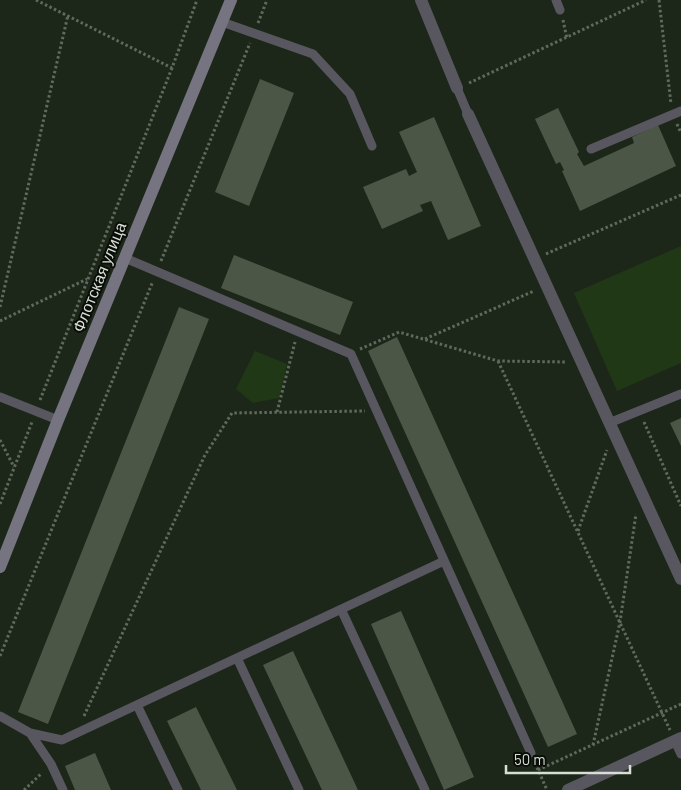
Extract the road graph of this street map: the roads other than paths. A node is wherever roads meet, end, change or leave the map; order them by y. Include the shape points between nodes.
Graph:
1 (231, 0) edge
2 (421, 0) edge
3 (556, 0) edge
4 (560, 10) road end
5 (222, 22) junction
6 (457, 88) joint
7 (677, 112) edge
8 (468, 114) joint
9 (372, 146) dead end
10 (591, 149) dead end
11 (125, 258) junction
12 (681, 394) edge
13 (0, 398) edge
14 (58, 420) junction
15 (611, 428) junction
16 (444, 561) junction
17 (0, 567) edge
18 (681, 579) edge
19 (341, 610) junction
20 (237, 658) junction
21 (137, 705) junction
22 (0, 716) edge
23 (30, 733) junction
24 (676, 738) edge
25 (531, 753) road end
26 (681, 754) edge
27 (63, 790) edge
28 (178, 790) edge
29 (299, 790) edge
30 (425, 790) edge
31 (568, 790) edge

1 - 5 main road, Флотская улица
2 - 6 street
3 - 4 lane
5 - 9 lane via 313,54 350,94
5 - 11 main road, Флотская улица
6 - 8 lane
7 - 10 lane
8 - 15 street
11 - 14 main road, Флотская улица
11 - 16 lane via 350,354
12 - 15 lane
13 - 14 lane
14 - 17 main road, Флотская улица
15 - 18 street
16 - 19 lane
16 - 25 lane
19 - 20 lane
19 - 30 lane
20 - 21 lane
20 - 29 lane
21 - 23 lane via 62,740
21 - 28 lane
22 - 23 lane
23 - 27 lane via 51,764
24 - 26 lane
24 - 31 street

